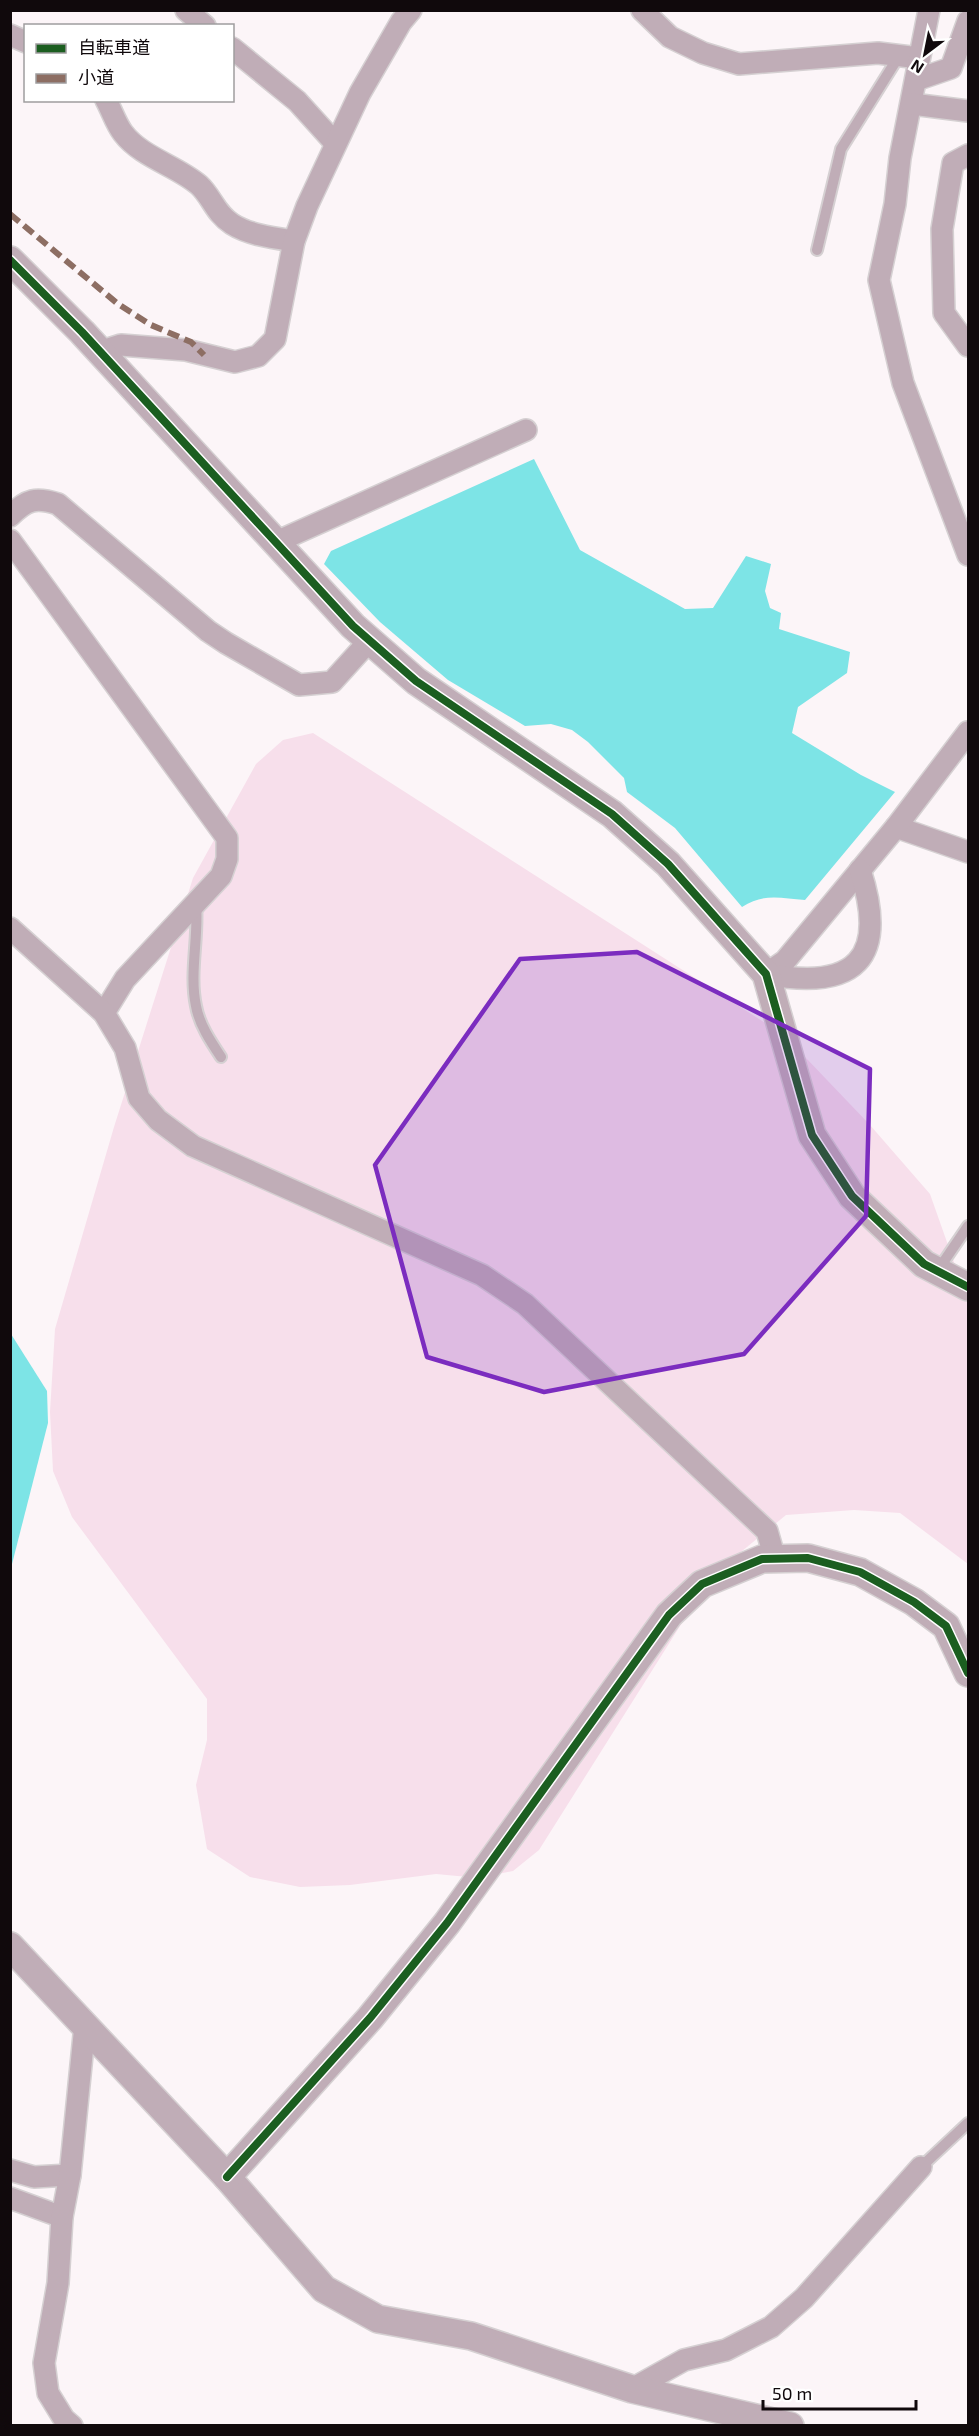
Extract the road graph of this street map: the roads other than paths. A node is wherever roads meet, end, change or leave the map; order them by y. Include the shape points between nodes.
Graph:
1 (186, 10) edge
2 (411, 10) edge
3 (642, 10) edge
4 (929, 10) edge
5 (969, 21) edge
6 (203, 24) edge
7 (10, 35) edge
8 (24, 41) edge
9 (234, 50) edge
10 (909, 57) junction
11 (916, 80) junction
12 (107, 102) edge
13 (912, 104) junction
14 (969, 111) edge
15 (335, 143) junction
16 (969, 155) edge
17 (294, 241) junction
18 (817, 250) dead end
19 (10, 260) edge
20 (966, 338) edge
21 (99, 352) junction
22 (526, 430) dead end
23 (10, 490) edge
24 (32, 501) junction
25 (10, 516) edge
26 (10, 540) edge
27 (274, 543) junction
28 (969, 555) edge
29 (370, 640) junction
30 (969, 732) edge
31 (896, 827) junction
32 (969, 852) edge
33 (860, 870) junction
34 (196, 902) junction
35 (10, 928) edge
36 (766, 974) junction
37 (104, 1013) junction
38 (221, 1057) dead end
39 (969, 1226) edge
40 (938, 1270) junction
41 (969, 1287) edge
42 (775, 1559) junction
43 (969, 1673) edge
44 (10, 1946) edge
45 (85, 2025) junction
46 (969, 2123) edge
47 (921, 2167) joint
48 (10, 2170) edge
49 (70, 2175) junction
50 (227, 2177) junction
51 (10, 2198) edge
52 (62, 2217) junction
53 (632, 2389) junction
54 (72, 2426) edge
55 (790, 2426) edge

1 - 6 street
2 - 15 street via 360,93
3 - 10 street via 670,37 739,64 878,53
4 - 10 street
5 - 11 street via 951,68
7 - 8 street
9 - 15 street via 297,100
10 - 11 street
10 - 18 lane via 841,149
11 - 13 street
12 - 17 street via 123,134 202,188 216,210 233,224
13 - 14 street
13 - 28 street via 879,280 903,384
15 - 17 street
16 - 20 street via 953,163 942,229 944,313
17 - 21 street via 275,339 258,357 235,362 186,350 121,345
19 - 21 street
21 - 27 street
22 - 27 street
23 - 24 street
24 - 25 street
24 - 29 street via 41,498 58,504 208,631 299,685 332,682
26 - 34 street via 227,838 227,859 221,876
27 - 29 street
29 - 36 street via 416,681 612,814 668,864
30 - 31 street
31 - 32 street
31 - 33 street
33 - 36 street via 785,961
33 - 36 street via 867,892 870,935 864,952 851,968 832,977 795,980
34 - 37 street via 124,979
34 - 38 lane via 196,1007 208,1038
35 - 37 street
36 - 40 street via 812,1136 852,1196 924,1264
37 - 42 street via 125,1048 139,1098 158,1120 193,1146 482,1275 525,1304 767,1531
39 - 40 lane
40 - 41 street
42 - 43 street via 808,1558 860,1572 914,1602 946,1626
42 - 50 street via 762,1559 702,1584 669,1615 447,1923 370,2018
44 - 45 street
45 - 49 street
45 - 50 street
46 - 47 lane
47 - 53 street via 804,2298 771,2327 726,2350 684,2360
48 - 49 street via 34,2177
49 - 52 street
50 - 53 street via 324,2289 378,2319 471,2336
51 - 52 street
52 - 54 street via 58,2283 44,2363 48,2393
53 - 55 street

